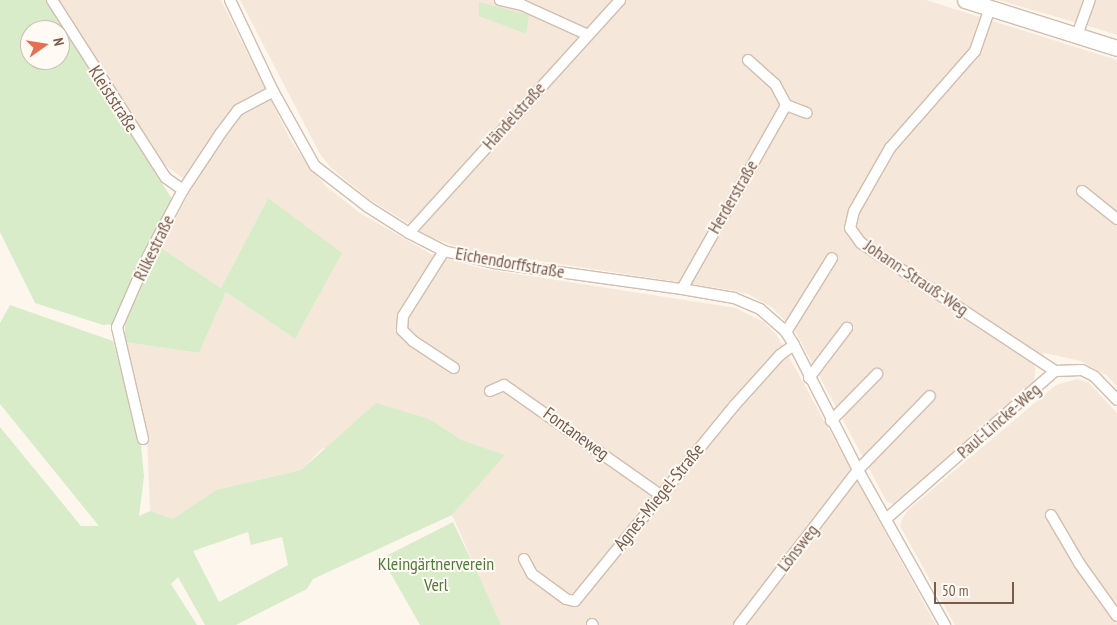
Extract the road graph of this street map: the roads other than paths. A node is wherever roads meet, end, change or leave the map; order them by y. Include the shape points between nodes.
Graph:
1 (52, 0) edge
2 (230, 0) edge
3 (500, 0) edge
4 (620, 0) edge
5 (965, 0) edge
6 (1090, 0) edge
7 (990, 8) junction
8 (588, 35) junction
9 (1077, 35) junction
10 (1117, 48) edge
11 (748, 60) dead end
12 (273, 91) junction
13 (786, 105) junction
14 (807, 113) dead end
15 (183, 190) junction
16 (1082, 191) dead end
17 (1117, 219) edge
18 (409, 233) junction
19 (444, 251) junction
20 (832, 258) dead end
21 (682, 289) junction
22 (847, 328) dead end
23 (786, 332) junction
24 (794, 346) junction
25 (454, 368) dead end
26 (1055, 371) junction
27 (877, 374) dead end
28 (809, 378) junction
29 (490, 391) dead end
30 (930, 396) dead end
31 (1117, 400) edge
32 (831, 421) junction
33 (143, 439) dead end
34 (858, 470) junction
35 (659, 494) junction
36 (1050, 515) dead end
37 (886, 519) junction
38 (524, 559) dead end
39 (1117, 616) edge
40 (739, 625) edge
41 (946, 625) edge

1 - 15 street, Kleiststraße via 166,178
2 - 12 street, Eichendorffstraße
3 - 8 street via 522,6
4 - 8 street, Händelstraße
5 - 7 street
6 - 9 street
7 - 9 street
7 - 26 street, Johann-Strauß-Weg via 974,51 890,148 854,211 850,228 861,243
8 - 18 street, Händelstraße
9 - 10 street
11 - 13 street via 775,84
12 - 15 street, Rilkestraße via 238,110
12 - 18 street, Eichendorffstraße via 315,166 368,207
13 - 14 street
13 - 21 street, Herderstraße
15 - 33 street, Rilkestraße via 148,256 117,327
16 - 17 street
18 - 19 street, Eichendorffstraße
19 - 21 street, Eichendorffstraße via 494,263
19 - 25 street via 402,316 402,330
20 - 23 street
21 - 23 street, Eichendorffstraße via 734,298 760,310
22 - 28 street
23 - 24 street, Eichendorffstraße
24 - 28 street, Eichendorffstraße
24 - 35 street, Agnes-Miegel-Straße via 767,369
26 - 31 street, Paul-Lincke-Weg via 1082,370 1094,376
26 - 37 street, Paul-Lincke-Weg
27 - 32 street
28 - 32 street, Eichendorffstraße
29 - 35 street, Fontaneweg via 504,385
30 - 34 street
32 - 34 street, Eichendorffstraße
34 - 37 street, Eichendorffstraße
34 - 40 street, Lönsweg
35 - 38 street, Agnes-Miegel-Straße via 575,601 566,600 532,574
36 - 39 street
37 - 41 street, Eichendorffstraße

